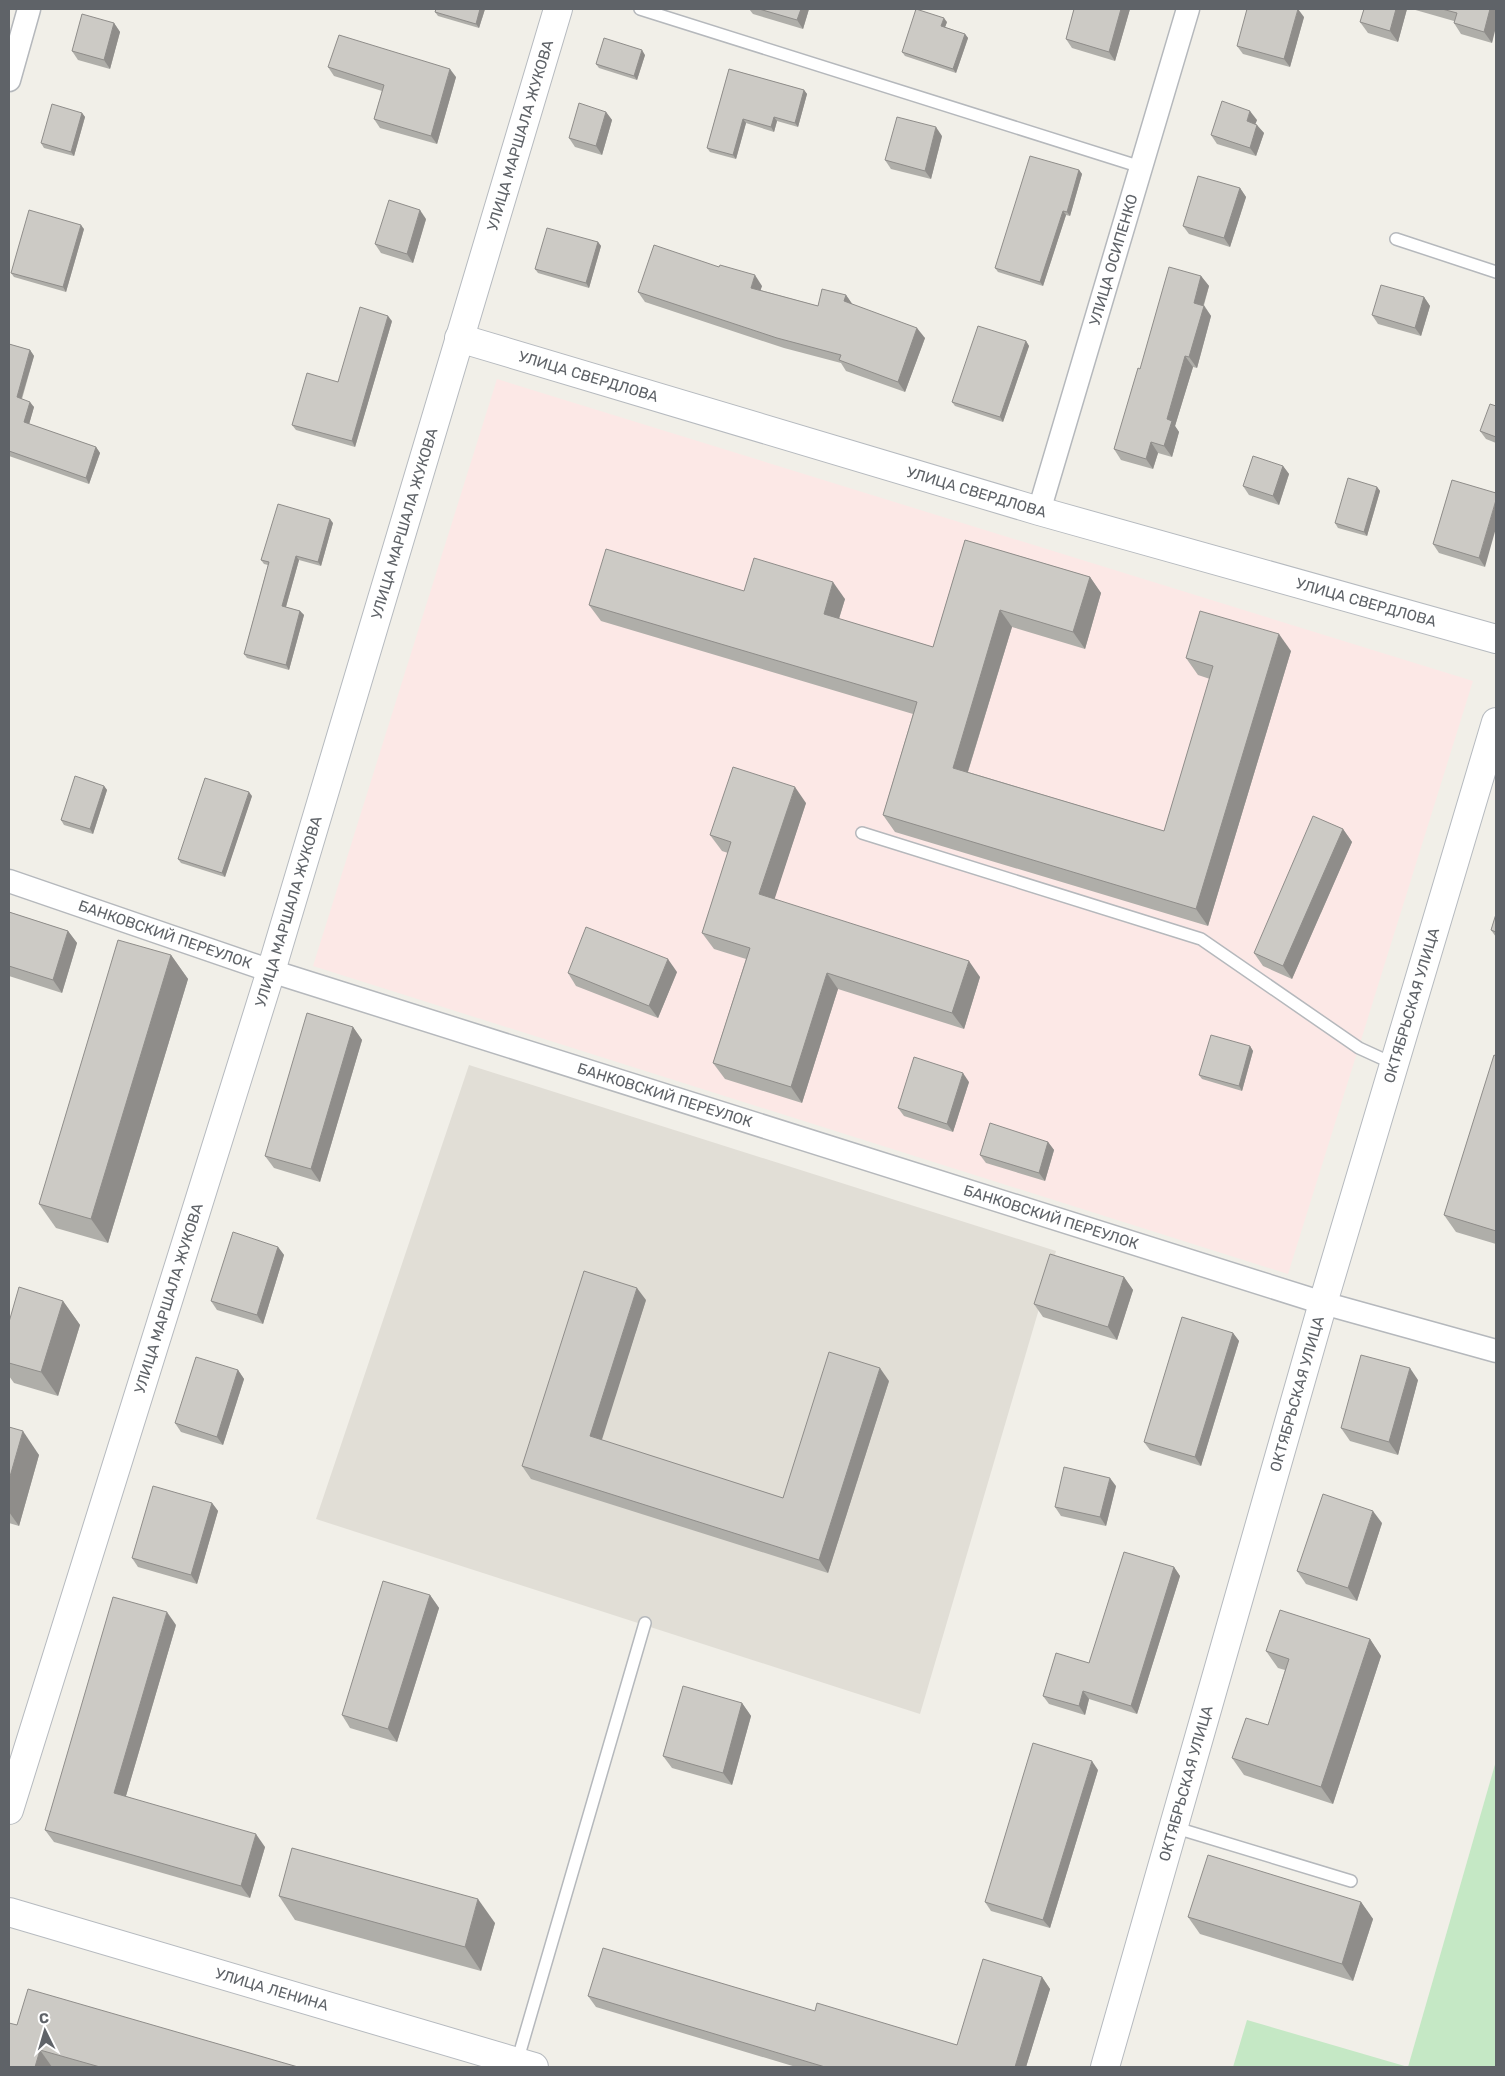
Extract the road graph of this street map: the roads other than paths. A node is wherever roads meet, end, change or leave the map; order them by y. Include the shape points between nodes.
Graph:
1 (29, 9) edge
2 (558, 9) edge
3 (640, 9) edge
4 (1188, 9) edge
5 (13, 49) edge
6 (9, 80) edge
7 (1141, 167) junction
8 (1396, 239) dead end
9 (1496, 272) edge
10 (459, 338) junction
11 (1039, 511) junction
12 (1496, 639) edge
13 (1496, 722) edge
14 (862, 833) dead end
15 (9, 881) edge
16 (271, 971) junction
17 (1394, 1064) junction
18 (1323, 1303) junction
19 (1496, 1351) edge
20 (645, 1624) dead end
21 (9, 1810) edge
22 (1173, 1828) junction
23 (1351, 1881) dead end
24 (9, 1912) edge
25 (525, 2065) edge
26 (1105, 2067) edge

1 - 5 street
2 - 10 street, УЛИЦА МАРШАЛА ЖУКОВА
3 - 7 lane
4 - 7 street, УЛИЦА ОСИПЕНКО
5 - 6 street
7 - 11 street, УЛИЦА ОСИПЕНКО
8 - 9 lane
10 - 11 street, УЛИЦА СВЕРДЛОВА
10 - 16 street, УЛИЦА МАРШАЛА ЖУКОВА
11 - 12 street, УЛИЦА СВЕРДЛОВА
13 - 17 street, ОКТЯБРЬСКАЯ УЛИЦА
14 - 17 lane via 1201,939 1358,1048
15 - 16 street, БАНКОВСКИЙ ПЕРЕУЛОК
16 - 18 street, БАНКОВСКИЙ ПЕРЕУЛОК
16 - 21 street, УЛИЦА МАРШАЛА ЖУКОВА
17 - 18 street, ОКТЯБРЬСКАЯ УЛИЦА
18 - 19 street, БАНКОВСКИЙ ПЕРЕУЛОК
18 - 22 street, ОКТЯБРЬСКАЯ УЛИЦА
20 - 25 lane
22 - 23 lane
22 - 26 street, ОКТЯБРЬСКАЯ УЛИЦА
24 - 25 street, УЛИЦА ЛЕНИНА

